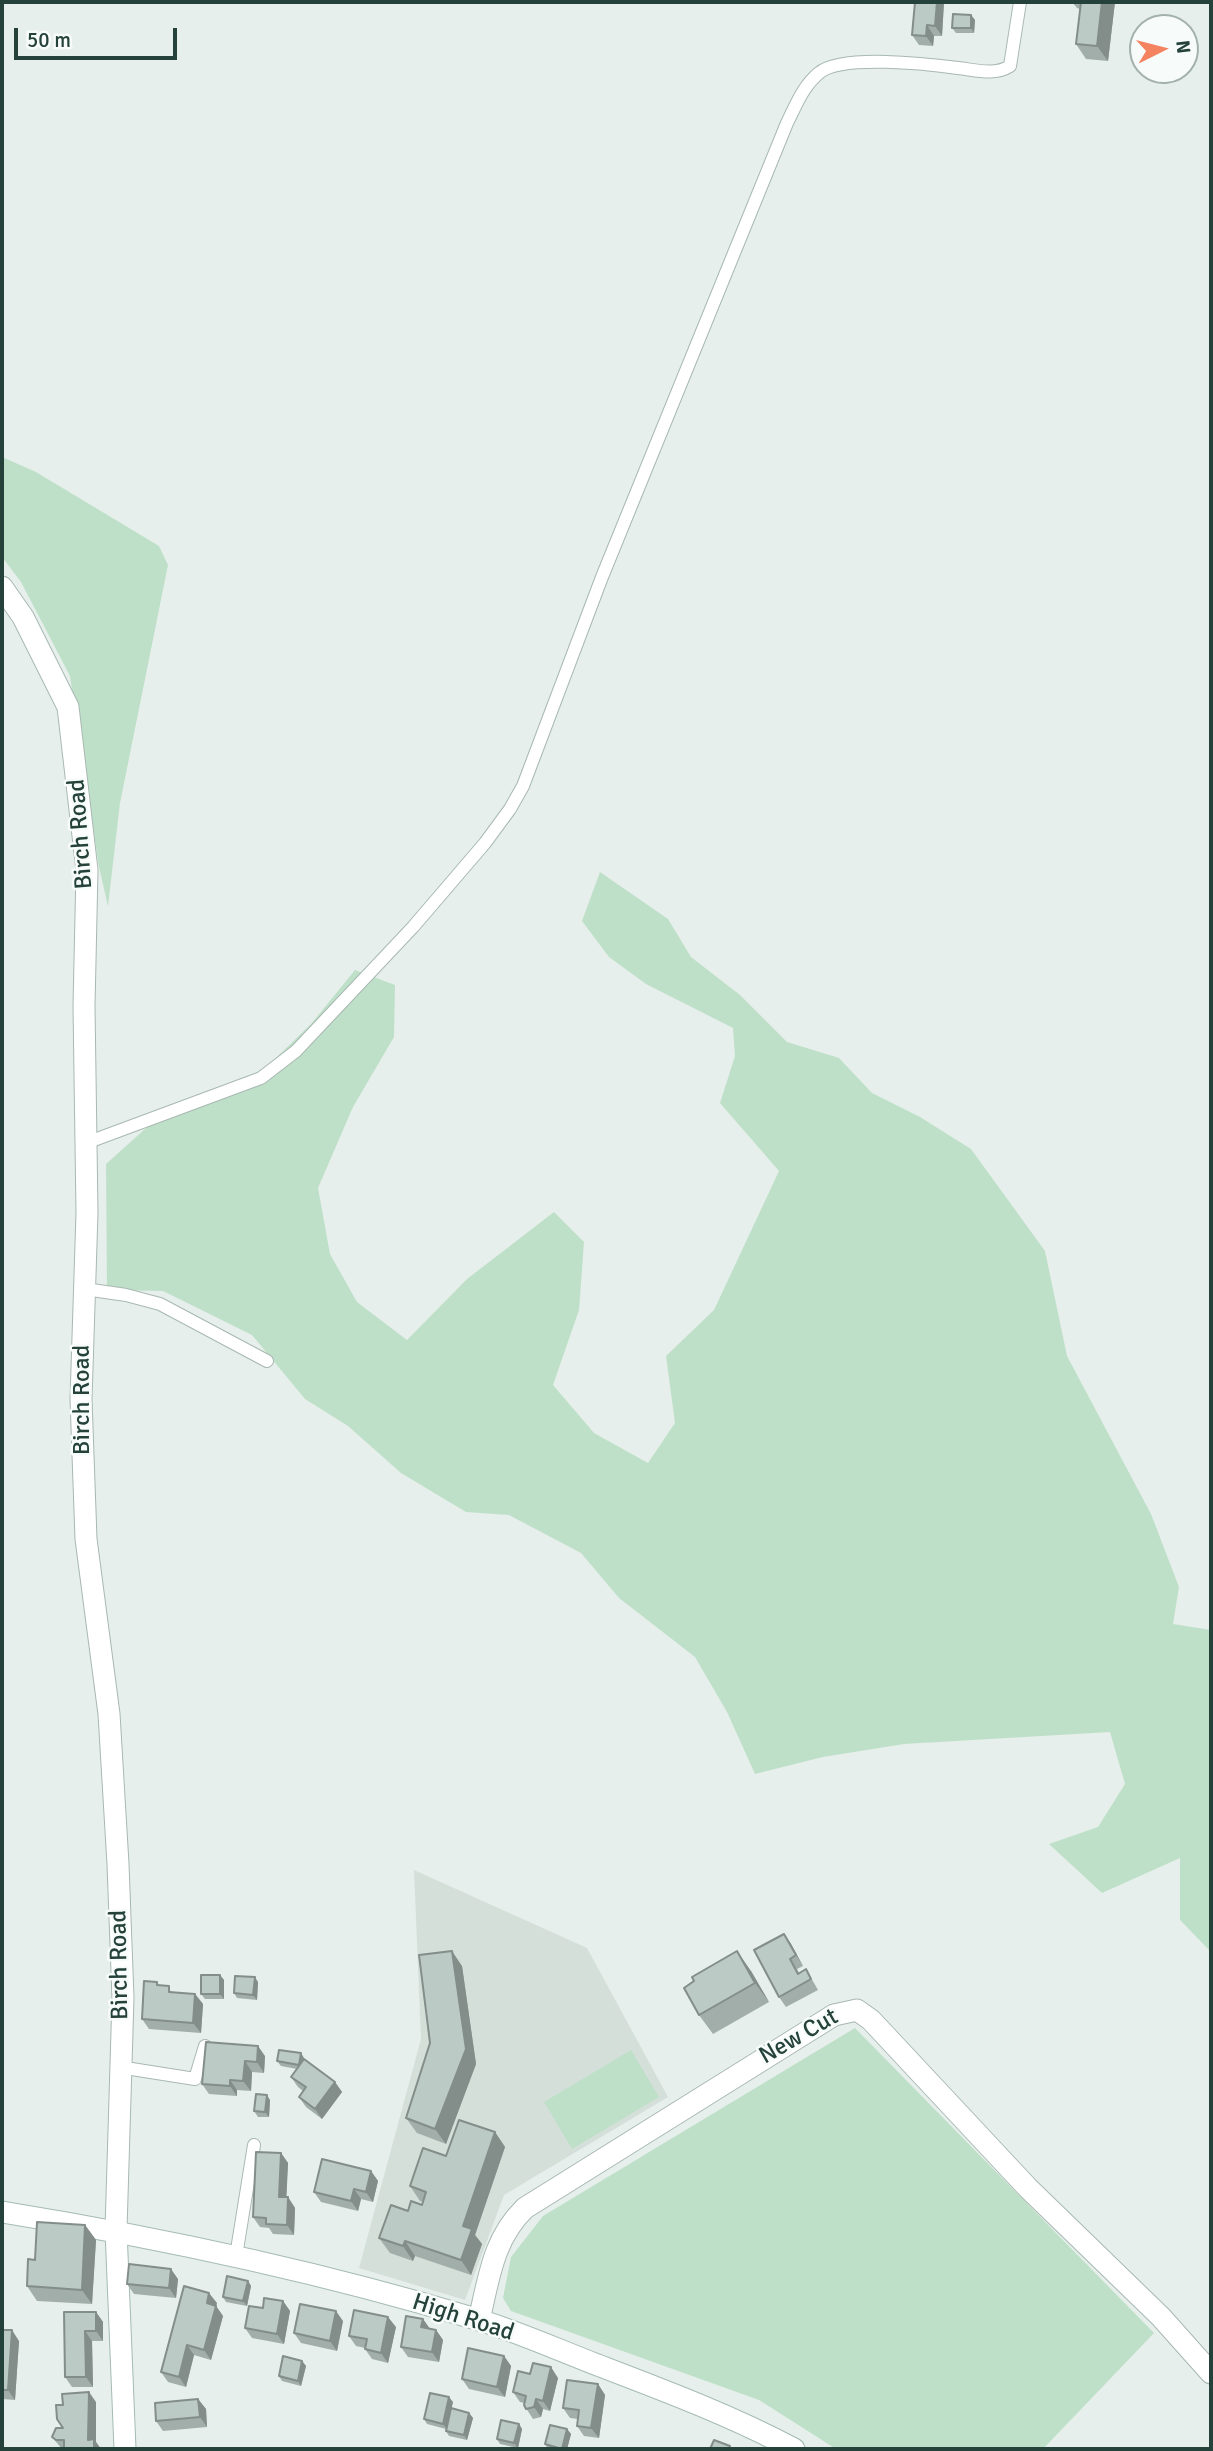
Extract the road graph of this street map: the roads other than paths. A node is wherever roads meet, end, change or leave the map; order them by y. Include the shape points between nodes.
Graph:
1 (1020, 2) edge
2 (2, 587) edge
3 (86, 1143) junction
4 (85, 1289) junction
5 (267, 1362) dead end
6 (205, 2046) edge
7 (120, 2067) junction
8 (254, 2145) dead end
9 (2, 2212) edge
10 (116, 2230) junction
11 (236, 2256) junction
12 (479, 2320) junction
13 (1211, 2373) edge
14 (125, 2449) edge
15 (794, 2449) edge

1 - 3 lane via 1010,66 1000,72 860,62 821,71 804,88 602,577 523,786 485,843 355,990 296,1051 261,1078
2 - 3 street, Birch Road via 23,617 68,707 87,870
3 - 4 street, Birch Road
4 - 5 lane via 160,1304
4 - 7 street, Birch Road via 81,1399 86,1539 110,1728 123,1998
6 - 7 lane via 195,2079
7 - 10 street, Birch Road
8 - 11 lane
9 - 10 street, High Road
10 - 11 street, High Road
10 - 14 street, Birch Road
11 - 12 street, High Road
12 - 13 street, New Cut via 496,2249 508,2225 525,2208 811,2028 846,2010 857,2010
12 - 15 street, High Road via 684,2398

